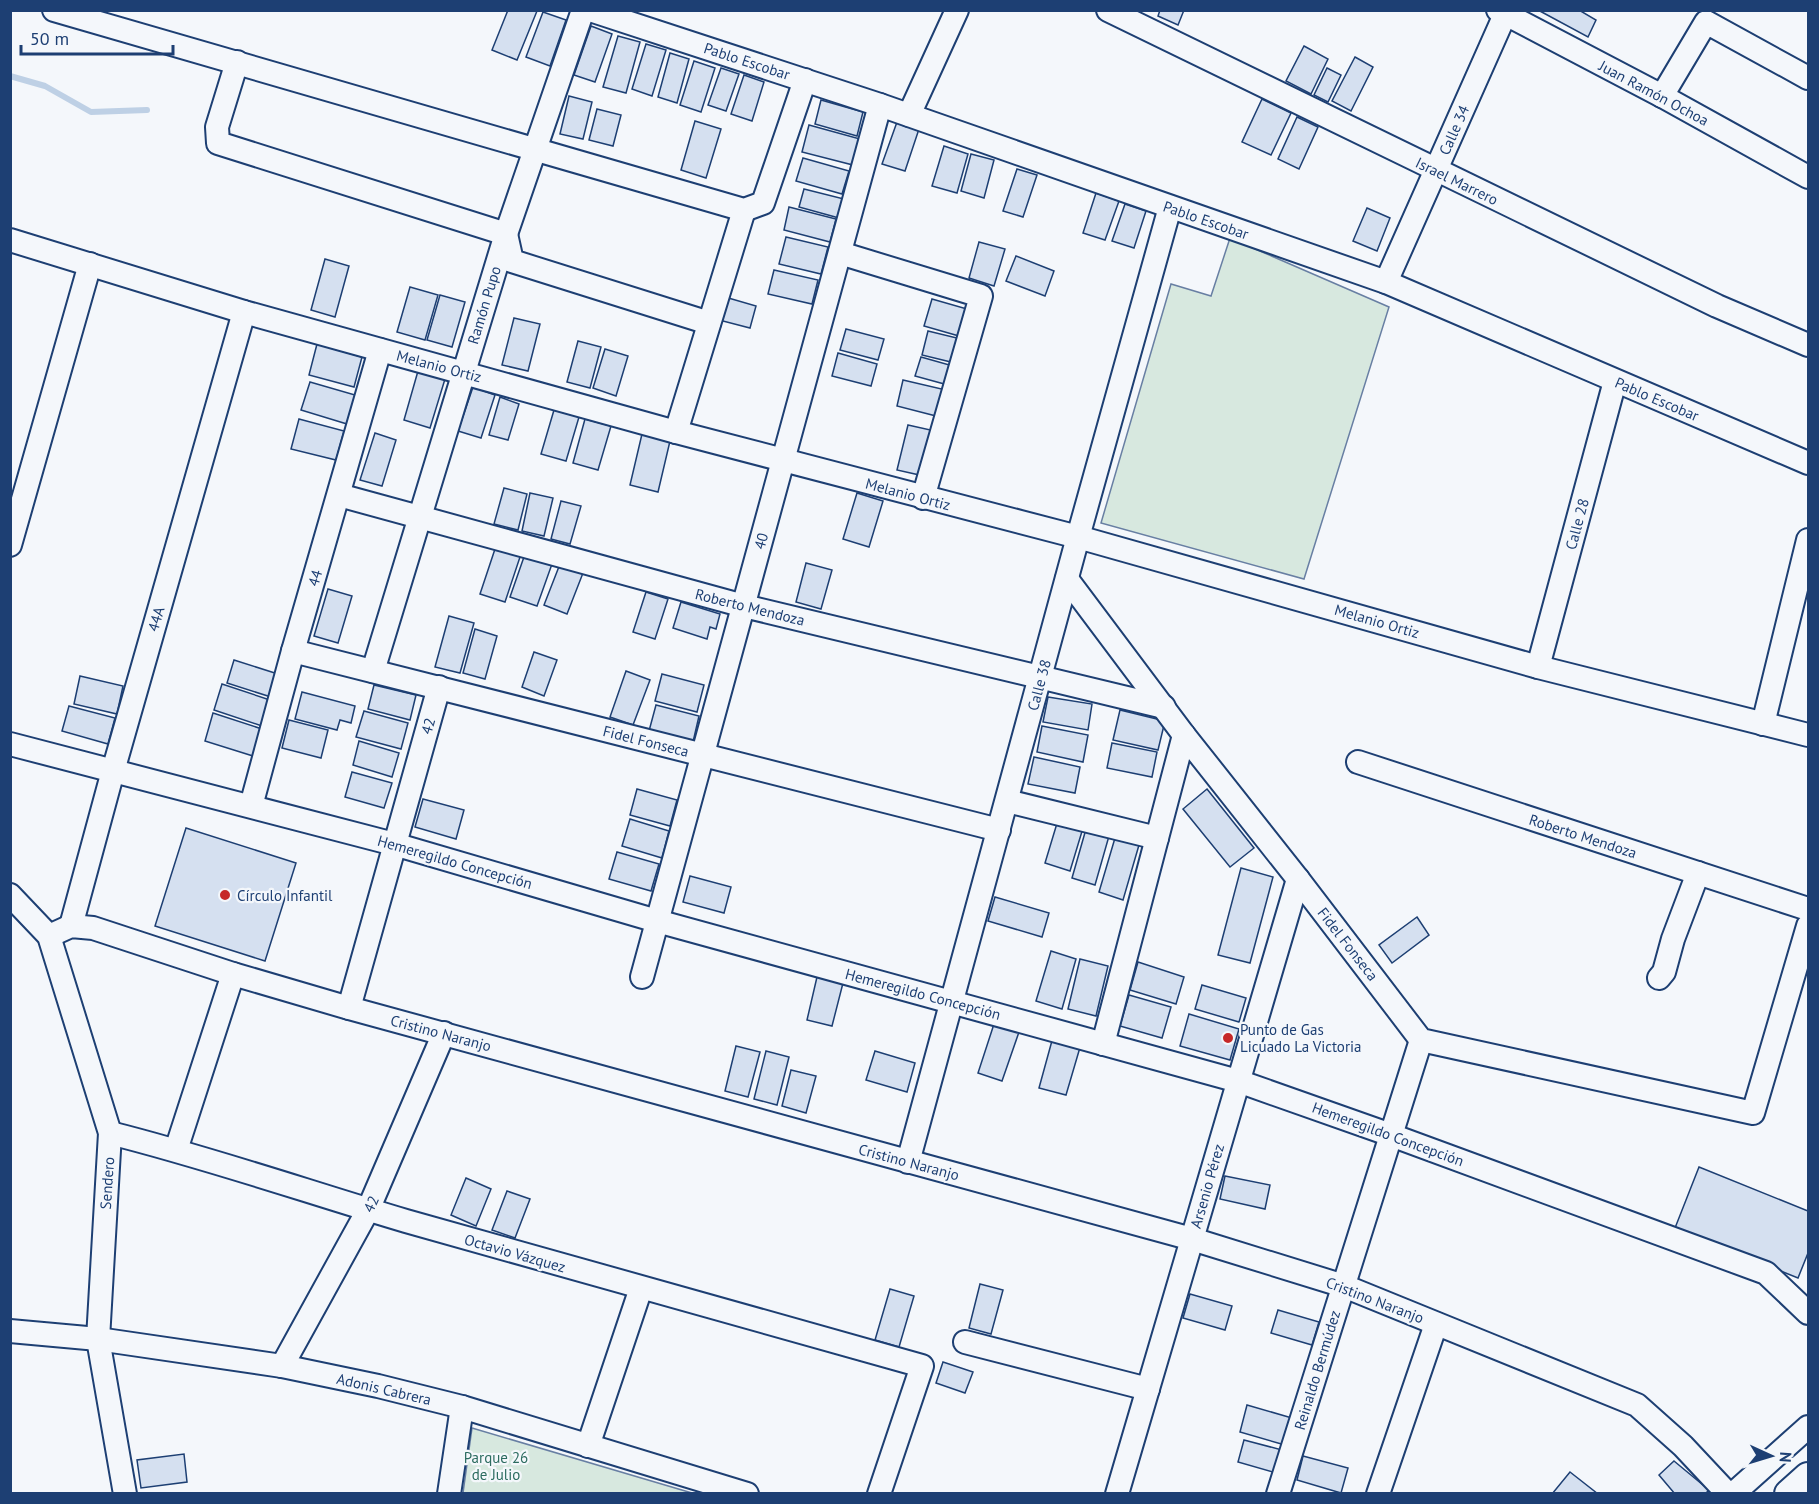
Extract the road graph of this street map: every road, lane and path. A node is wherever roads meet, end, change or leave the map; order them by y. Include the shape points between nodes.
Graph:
1 (54, 10) edge
2 (583, 10) edge
3 (590, 10) edge
4 (957, 10) edge
5 (1108, 10) edge
6 (1504, 12) edge
7 (237, 62) junction
8 (1809, 78) edge
9 (805, 80) junction
10 (1662, 96) junction
11 (880, 105) junction
12 (909, 115) junction
13 (534, 149) junction
14 (1436, 170) junction
15 (1809, 177) edge
16 (1170, 207) junction
17 (744, 210) junction
18 (506, 234) junction
19 (10, 240) edge
20 (840, 253) junction
21 (90, 264) junction
22 (1386, 282) junction
23 (244, 312) junction
24 (709, 323) junction
25 (1809, 345) edge
26 (380, 350) junction
27 (463, 373) junction
28 (1615, 381) junction
29 (676, 432) junction
30 (783, 461) junction
31 (1809, 464) edge
32 (339, 495) junction
33 (923, 498) junction
34 (418, 518) junction
35 (1078, 537) junction
36 (1809, 540) edge
37 (10, 545) edge
38 (1067, 579) junction
39 (744, 606) junction
40 (293, 651) junction
41 (1538, 667) junction
42 (373, 672) junction
43 (1041, 678) junction
44 (439, 687) junction
45 (1164, 707) junction
46 (1763, 724) junction
47 (1184, 735) junction
48 (1809, 735) edge
49 (10, 744) edge
50 (703, 755) junction
51 (1358, 762) dead end
52 (113, 771) junction
53 (1007, 801) junction
54 (251, 806) junction
55 (999, 830) junction
56 (1157, 838) junction
57 (394, 844) junction
58 (1698, 873) junction
59 (1298, 879) junction
60 (10, 894) edge
61 (1809, 909) edge
62 (657, 921) junction
63 (71, 926) junction
64 (1809, 926) edge
65 (49, 936) junction
66 (233, 974) junction
67 (642, 977) dead end
68 (1659, 978) dead end
69 (952, 1002) junction
70 (349, 1008) junction
71 (444, 1033) junction
72 (1421, 1040) junction
73 (1102, 1044) junction
74 (1238, 1082) junction
75 (110, 1134) junction
76 (1391, 1135) junction
77 (176, 1149) junction
78 (908, 1162) junction
79 (368, 1210) junction
80 (1192, 1239) junction
81 (1344, 1286) junction
82 (641, 1288) junction
83 (1809, 1313) edge
84 (1436, 1324) junction
85 (10, 1330) edge
86 (98, 1340) junction
87 (965, 1342) dead end
88 (282, 1366) junction
89 (1148, 1389) junction
90 (462, 1407) junction
91 (1809, 1427) edge
92 (588, 1446) junction
93 (1809, 1477) edge
94 (125, 1494) edge
95 (449, 1494) edge
96 (747, 1494) edge
97 (879, 1494) edge
98 (1117, 1494) edge
99 (1278, 1494) edge
100 (1378, 1494) edge
101 (1731, 1494) edge
102 (1789, 1494) edge

1 - 7 street
2 - 13 street, Ramón Pupo
3 - 9 street, Pablo Escobar
4 - 12 street
5 - 14 street, Israel Marrero
6 - 10 street, Juan Ramón Ochoa
6 - 14 street, Calle 34
7 - 13 street
7 - 18 street via 218,127 218,143
8 - 10 street via 1706,22
9 - 11 street, Pablo Escobar
9 - 17 street via 763,203
10 - 15 street, Juan Ramón Ochoa
11 - 12 street, Pablo Escobar
11 - 20 street, 40
12 - 16 street, Pablo Escobar
13 - 17 street
13 - 18 street, Ramón Pupo
14 - 22 street, Calle 34
14 - 25 street, Israel Marrero via 1717,306
16 - 22 street, Pablo Escobar
16 - 35 street, Calle 38
17 - 24 street
18 - 24 street via 512,261
18 - 27 street, Ramón Pupo
19 - 21 street, Melanio Ortiz
20 - 30 street, 40
20 - 33 street via 981,296
21 - 23 street, Melanio Ortiz
21 - 37 street
22 - 28 street, Pablo Escobar
23 - 26 street, Melanio Ortiz
23 - 52 street, 44A
24 - 29 street
26 - 27 street, Melanio Ortiz
26 - 32 street, 44
27 - 29 street, Melanio Ortiz
27 - 34 street, Ramón Pupo
28 - 31 street, Pablo Escobar
28 - 41 street, Calle 28
29 - 30 street, Melanio Ortiz
30 - 33 street, Melanio Ortiz
30 - 39 street, 40
32 - 34 street, Roberto Mendoza
32 - 40 street, 44
33 - 35 street, Melanio Ortiz
34 - 39 street, Roberto Mendoza
34 - 42 street, Ramón Pupo
35 - 38 street, Calle 38
35 - 41 street, Melanio Ortiz
36 - 46 street
38 - 43 street, Calle 38
38 - 45 street, Fidel Fonseca
39 - 43 street, Roberto Mendoza
39 - 50 street, 40
40 - 42 street, Fidel Fonseca
40 - 54 street, 44
41 - 46 street, Melanio Ortiz
42 - 44 street, Fidel Fonseca
43 - 45 street, Roberto Mendoza
43 - 53 street, Calle 38
44 - 50 street, Fidel Fonseca
44 - 57 street, 42
45 - 47 street, Fidel Fonseca
46 - 48 street, Melanio Ortiz
47 - 56 street
47 - 59 street, Fidel Fonseca
49 - 52 street, Hemeregildo Concepción
50 - 55 street, Fidel Fonseca
50 - 62 street, 40
51 - 58 street, Roberto Mendoza
52 - 54 street, Hemeregildo Concepción
52 - 63 street, 44A
53 - 55 street, Calle 38
53 - 56 street
54 - 57 street, Hemeregildo Concepción
55 - 69 street, Calle 38
56 - 73 street
57 - 62 street, Hemeregildo Concepción
57 - 70 street, 42
58 - 61 street, Roberto Mendoza
58 - 68 street via 1672,939 1665,972
59 - 72 street, Fidel Fonseca
59 - 74 street, Arsenio Pérez
60 - 65 street, Sendero
62 - 67 street, 40
62 - 69 street, Hemeregildo Concepción
63 - 65 street
63 - 66 street, Cristino Naranjo via 93,928
64 - 72 street via 1754,1113
65 - 75 street, Sendero
66 - 70 street, Cristino Naranjo
66 - 77 street
69 - 73 street, Hemeregildo Concepción
69 - 78 street, Calle 38
70 - 71 street, Cristino Naranjo
71 - 78 street, Cristino Naranjo
71 - 79 street, 42
72 - 76 street, Reinaldo Bermúdez
73 - 74 street, Hemeregildo Concepción
74 - 76 street, Hemeregildo Concepción
74 - 80 street, Arsenio Pérez
75 - 77 street, Octavio Vázquez
75 - 86 street, Sendero
76 - 81 street, Reinaldo Bermúdez
76 - 83 street, Hemeregildo Concepción via 1766,1273
77 - 79 street, Octavio Vázquez
78 - 80 street, Cristino Naranjo
79 - 82 street, Octavio Vázquez
79 - 88 street, 42
80 - 81 street, Cristino Naranjo
80 - 89 street, Arsenio Pérez
81 - 84 street, Cristino Naranjo
81 - 99 street, Reinaldo Bermúdez
82 - 92 street
82 - 97 street, Octavio Vázquez via 922,1366
84 - 100 street
84 - 101 street, Cristino Naranjo via 1636,1405
85 - 86 street, Adonis Cabrera
86 - 88 street, Adonis Cabrera
86 - 94 street, Sendero
87 - 89 street
88 - 90 street, Adonis Cabrera
89 - 98 street, Arsenio Pérez
90 - 92 street, Adonis Cabrera
90 - 95 street
91 - 101 street
92 - 96 street, Adonis Cabrera
93 - 102 main road

